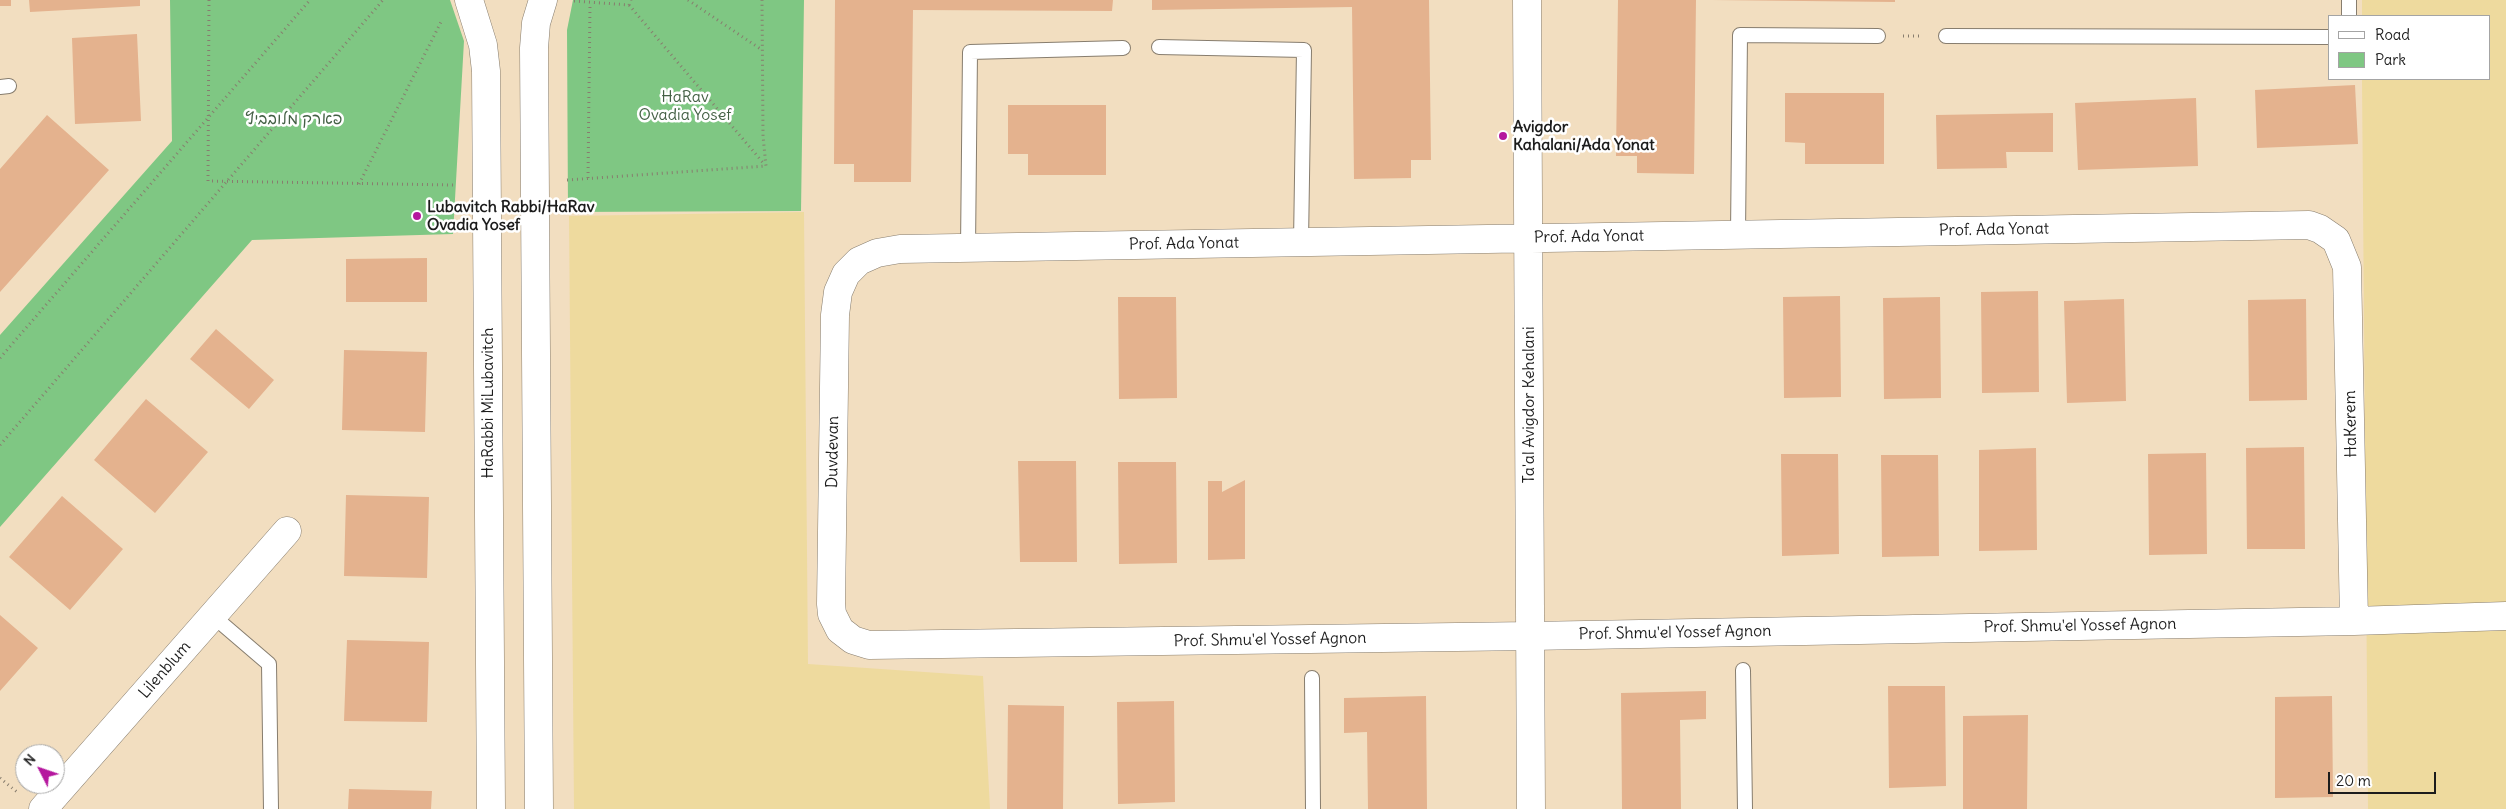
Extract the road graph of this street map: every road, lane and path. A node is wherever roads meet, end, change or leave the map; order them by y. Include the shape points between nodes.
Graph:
1 (209, 0) edge
2 (310, 0) edge
3 (383, 0) edge
4 (470, 0) edge
5 (543, 0) edge
6 (631, 0) edge
7 (688, 0) edge
8 (762, 0) edge
9 (1527, 0) edge
10 (2349, 0) edge
11 (572, 1) dead end
12 (590, 3) junction
13 (629, 6) junction
14 (2349, 15) edge
15 (444, 18) dead end
16 (1878, 36) joint
17 (1946, 36) joint
18 (2328, 37) edge
19 (1159, 47) dead end
20 (1123, 48) dead end
21 (762, 50) junction
22 (209, 117) junction
23 (766, 166) junction
24 (588, 178) junction
25 (227, 182) junction
26 (534, 182) junction
27 (359, 184) junction
28 (486, 186) junction
29 (1738, 234) junction
30 (2328, 234) joint
31 (1528, 238) junction
32 (1301, 242) junction
33 (968, 248) junction
34 (852, 267) joint
35 (0, 358) edge
36 (0, 445) edge
37 (287, 531) dead end
38 (213, 616) junction
39 (2506, 616) edge
40 (2354, 621) junction
41 (846, 636) joint
42 (1530, 636) junction
43 (1743, 670) dead end
44 (1312, 678) dead end
45 (49, 807) edge
46 (271, 809) edge
47 (491, 809) edge
48 (539, 809) edge
49 (1313, 809) edge
50 (1531, 809) edge
51 (1745, 809) edge

1 - 22 path
2 - 22 path
3 - 25 path
4 - 28 street, HaRabbi MiLubavitch via 483,45 486,71
5 - 26 street via 536,23 534,48
6 - 13 path
7 - 21 path
8 - 21 path
9 - 31 street, Ta'al Avigdor Kehalani
10 - 14 lane
11 - 12 path
12 - 13 path
12 - 24 path
13 - 23 path
15 - 27 path
16 - 17 path
16 - 29 lane via 1740,35
17 - 18 lane
19 - 32 lane via 1304,50
20 - 33 lane via 970,52
21 - 23 path
22 - 25 path via 208,182
22 - 35 path
23 - 24 path
24 - 26 path
25 - 27 path
25 - 36 path
26 - 48 street
27 - 28 path
28 - 47 street, HaRabbi MiLubavitch
29 - 30 street, Prof. Ada Yonat via 2296,224 2309,225
29 - 31 street, Prof. Ada Yonat
30 - 40 street, HaKerem via 2341,248 2348,277
31 - 32 street, Prof. Ada Yonat
31 - 42 street, Ta'al Avigdor Kehalani
32 - 33 street, Prof. Ada Yonat
33 - 34 street, Prof. Ada Yonat via 888,250
34 - 41 street, Duvdevan via 838,292 834,335 831,604 836,623
37 - 38 street, Lilenblum
38 - 45 street, Lilenblum
38 - 46 lane via 269,664
39 - 40 street, Prof. Shmu'el Yossef Agnon
40 - 42 street, Prof. Shmu'el Yossef Agnon
41 - 42 street, Prof. Shmu'el Yossef Agnon via 860,643 887,646
42 - 50 street, Ta'al Avigdor Kehalani
43 - 51 lane
44 - 49 lane

